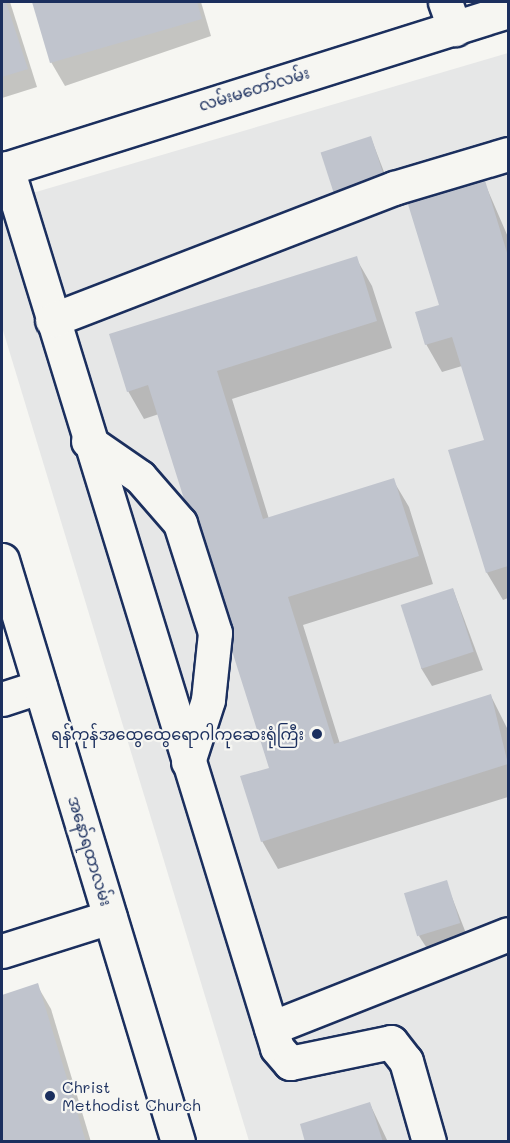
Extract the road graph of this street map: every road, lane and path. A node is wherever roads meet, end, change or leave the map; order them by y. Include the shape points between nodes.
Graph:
1 (508, 11) edge
2 (450, 15) edge
3 (508, 154) edge
4 (4, 169) edge
5 (52, 320) junction
6 (88, 441) junction
7 (2, 560) edge
8 (40, 687) junction
9 (2, 699) edge
10 (188, 762) junction
11 (110, 917) junction
12 (508, 934) edge
13 (2, 951) edge
14 (271, 1028) junction
15 (178, 1142) edge
16 (429, 1142) edge

1 - 2 main road, လမ်းမတော်လမ်း
2 - 4 main road, လမ်းမတော်လမ်း
3 - 5 main road via 394,188
4 - 5 main road
5 - 6 main road
6 - 10 main road
6 - 10 main road via 140,477 180,523 212,622 208,700
7 - 8 main road, အနော်ရထာလမ်း
8 - 9 main road
8 - 11 main road, အနော်ရထာလမ်း
10 - 14 main road
11 - 13 main road
11 - 15 main road, အနော်ရထာလမ်း
12 - 14 main road
14 - 16 main road via 290,1063 391,1042 406,1061

